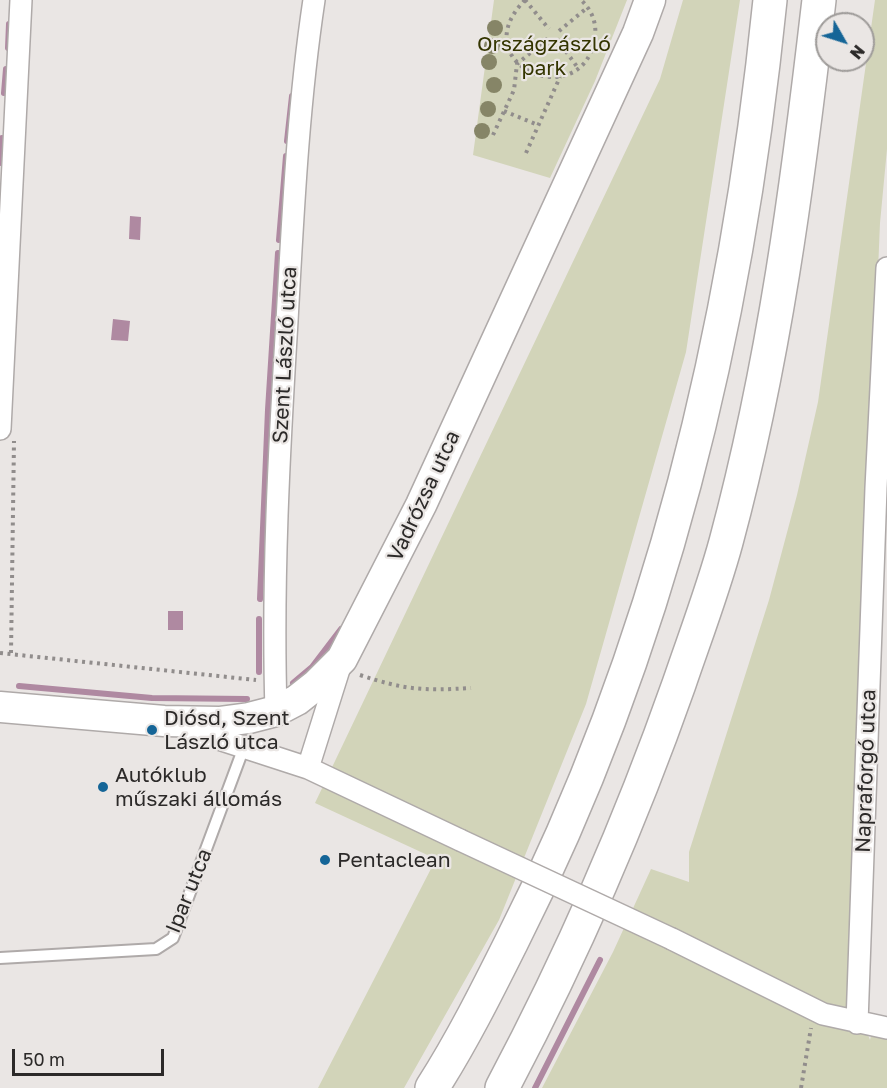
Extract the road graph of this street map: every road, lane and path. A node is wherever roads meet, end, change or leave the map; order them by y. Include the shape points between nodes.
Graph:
1 (21, 0) edge
2 (314, 0) edge
3 (525, 0) edge
4 (581, 0) edge
5 (650, 0) edge
6 (770, 0) edge
7 (819, 0) edge
8 (589, 7) junction
9 (549, 29) dead end
10 (559, 31) dead end
11 (548, 38) dead end
12 (557, 39) dead end
13 (517, 64) junction
14 (578, 68) junction
15 (560, 76) junction
16 (504, 111) junction
17 (538, 125) junction
18 (493, 135) dead end
19 (526, 153) dead end
20 (887, 268) edge
21 (0, 429) edge
22 (881, 488) edge
23 (0, 653) edge
24 (341, 663) junction
25 (471, 688) dead end
26 (276, 697) junction
27 (0, 707) edge
28 (165, 721) junction
29 (318, 736) junction
30 (244, 747) junction
31 (308, 768) junction
32 (341, 784) junction
33 (0, 958) edge
34 (815, 1010) junction
35 (857, 1023) junction
36 (887, 1028) edge
37 (432, 1088) edge
38 (502, 1088) edge
39 (801, 1088) edge

1 - 21 street
2 - 26 street, Szent László utca via 294,204 283,390 273,605
3 - 9 path
3 - 13 path via 508,23 507,44
4 - 8 path
5 - 24 street, Vadrózsa utca via 421,505
6 - 37 highway via 730,290 693,457 651,606 617,704 558,850 481,1002
7 - 38 highway via 778,308 725,543 698,630 635,802 573,945
8 - 10 path
8 - 14 path via 595,39
11 - 13 path
12 - 14 path
13 - 15 path via 540,78
13 - 16 path via 514,90
14 - 15 path
15 - 17 path
16 - 17 path
16 - 18 path
17 - 19 path
20 - 22 street, Napraforgó utca
22 - 35 street, Napraforgó utca
23 - 26 path
24 - 25 path via 393,686 424,691
24 - 26 street, Vadrózsa utca via 316,685
24 - 29 street
26 - 28 street, Vadrózsa utca via 249,718
27 - 28 street, Vadrózsa utca
28 - 30 street
29 - 31 street
29 - 32 street
30 - 31 street
30 - 33 lane, Ipar utca via 173,938 156,949
31 - 32 street
32 - 34 street, bridge
34 - 35 street
34 - 39 path
35 - 36 street

